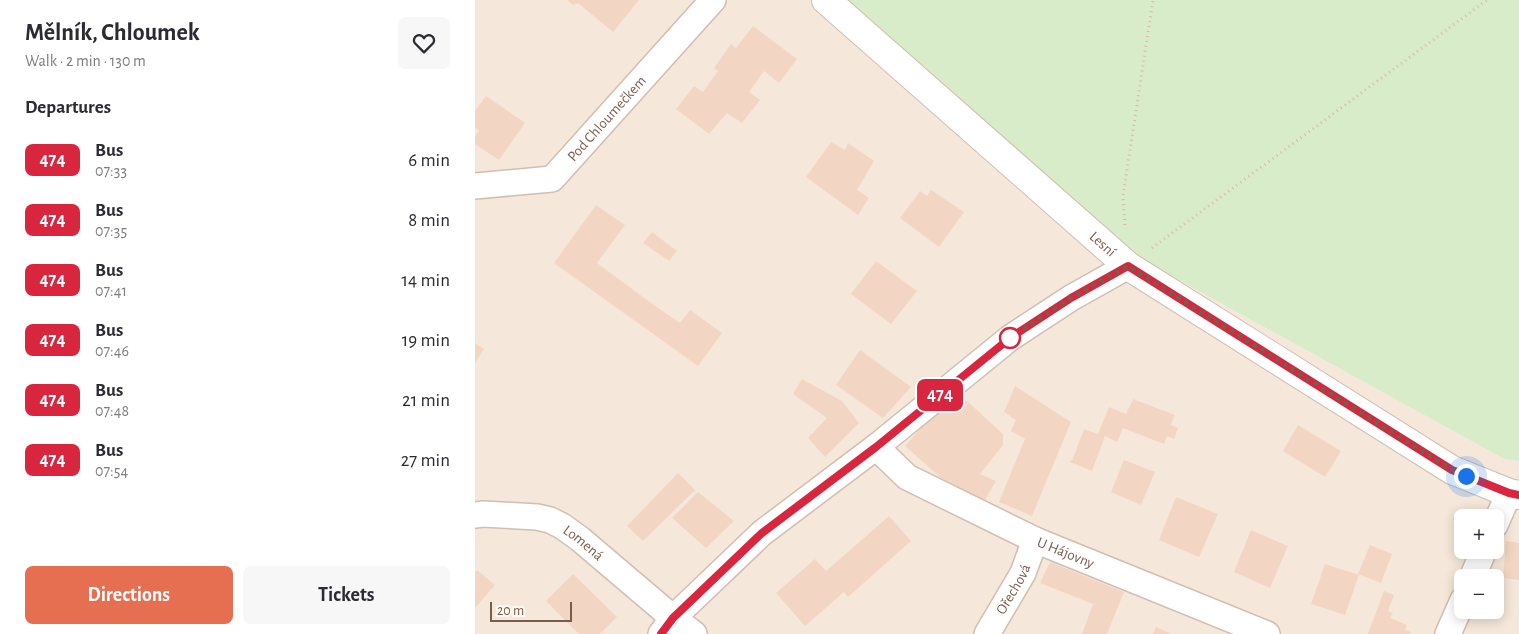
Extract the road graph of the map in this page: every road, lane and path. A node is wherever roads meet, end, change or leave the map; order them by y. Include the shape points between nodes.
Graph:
1 (713, 0) edge
2 (826, 0) edge
3 (1153, 0) edge
4 (1487, 0) edge
5 (475, 186) edge
6 (1128, 266) junction
7 (876, 447) junction
8 (1514, 494) edge
9 (1504, 510) edge
10 (475, 515) edge
11 (1035, 540) junction
12 (1455, 619) edge
13 (667, 626) edge
14 (694, 634) edge
15 (987, 634) edge
16 (1267, 634) edge
17 (1448, 634) edge

1 - 5 street, Pod Chloumečkem via 552,179
2 - 6 street, Lesní
3 - 6 path via 1123,196
4 - 6 path
6 - 7 street via 1010,338
6 - 8 street, Lesní via 1452,470
7 - 11 street, U Hájovny via 907,477
7 - 13 street via 762,533
8 - 9 street
10 - 13 street, Lomená via 550,520 580,539
11 - 15 street, Ořechová via 1023,573
11 - 16 street, U Hájovny
12 - 17 street
13 - 14 street, Lomená

